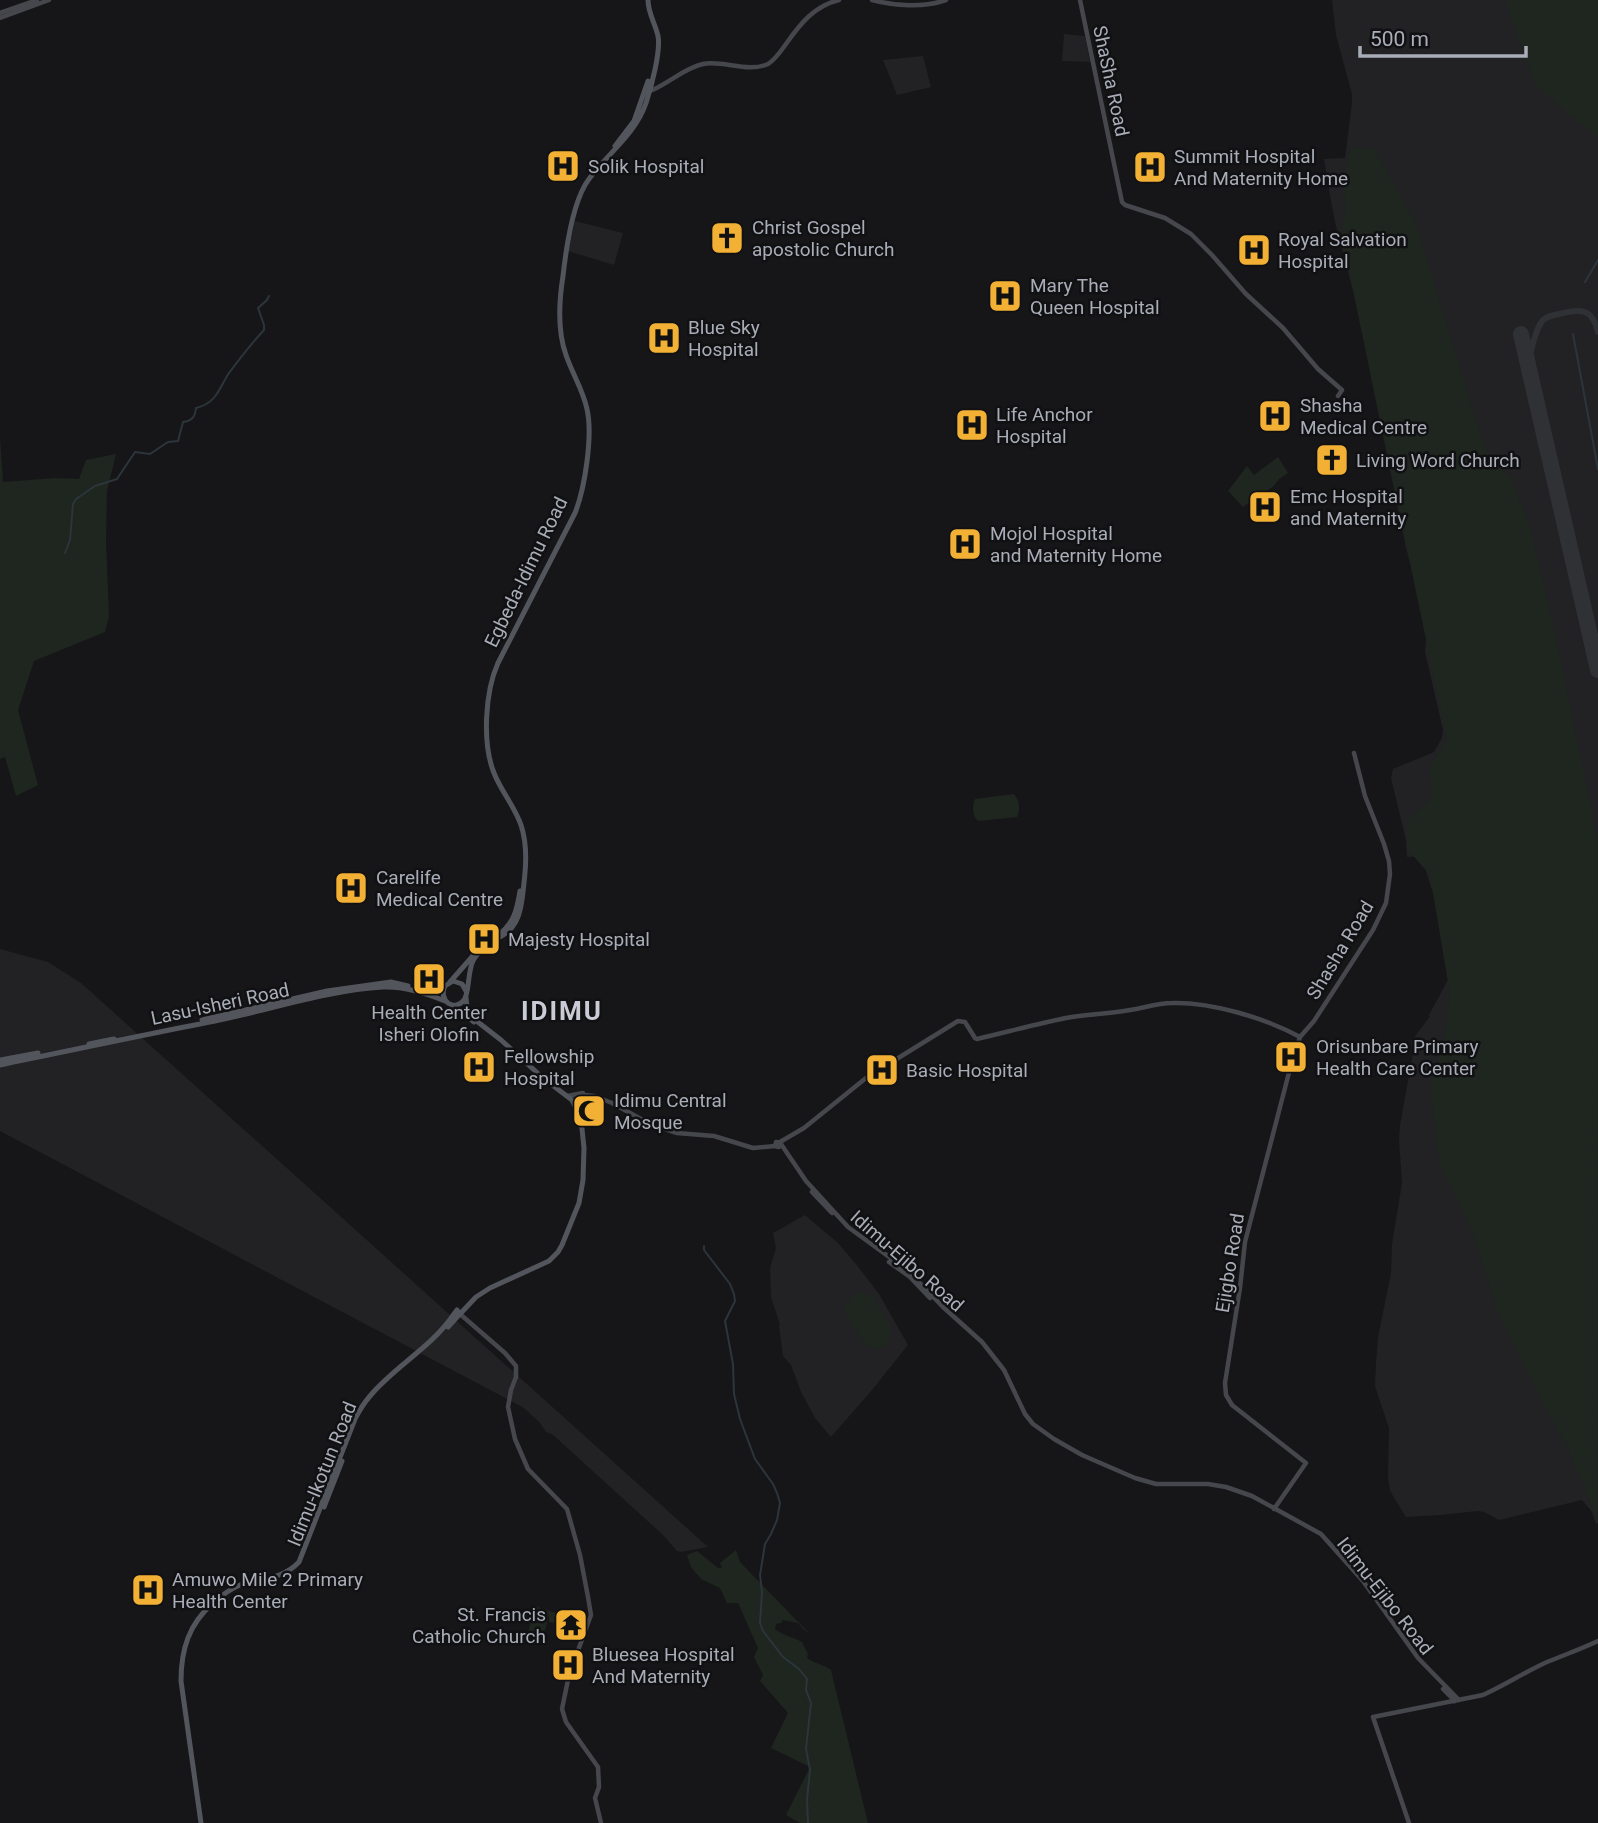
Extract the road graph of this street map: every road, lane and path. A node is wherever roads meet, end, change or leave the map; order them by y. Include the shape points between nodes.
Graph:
1 (37, 0) edge
2 (49, 0) edge
3 (647, 0) edge
4 (831, 0) edge
5 (839, 0) edge
6 (872, 0) edge
7 (879, 0) edge
8 (940, 0) edge
9 (946, 0) edge
10 (1080, 0) edge
11 (0, 15) edge
12 (651, 89) junction
13 (574, 379) junction
14 (1338, 396) dead end
15 (1354, 753) dead end
16 (521, 893) junction
17 (447, 984) junction
18 (466, 993) junction
19 (305, 998) junction
20 (445, 1001) junction
21 (452, 1005) junction
22 (1300, 1037) junction
23 (0, 1062) edge
24 (567, 1096) junction
25 (575, 1105) junction
26 (778, 1145) junction
27 (458, 1314) junction
28 (1274, 1508) junction
29 (214, 1604) junction
30 (1598, 1641) edge
31 (1457, 1701) junction
32 (202, 1823) edge
33 (601, 1823) edge
34 (1409, 1823) edge

1 - 11 street
2 - 11 street
3 - 12 main road, Egbeda-Idimu Road via 655,42
3 - 12 main road, Egbeda-Idimu Road via 658,41
4 - 12 street via 801,20 769,60 699,62
5 - 12 street via 810,15 767,64 703,64
6 - 9 street via 899,5
7 - 8 street
10 - 14 street, ShaSha Road via 1122,202 1191,234 1342,390
12 - 13 main road, Egbeda-Idimu Road via 638,122 589,179 574,216 563,270 560,319
12 - 13 main road, Egbeda-Idimu Road via 628,130 581,186 568,226 558,325 560,346
13 - 16 main road, Egbeda-Idimu Road via 586,418 578,495 487,682 486,755 521,841
15 - 22 street, Shasha Road via 1391,874 1386,903 1373,930
16 - 17 main road, Egbeda-Idimu Road via 510,925 473,954
16 - 18 main road, Egbeda-Idimu Road via 519,916 512,929 473,960
17 - 18 main road via 457,982
17 - 19 main road, Lasu-Isheri Road via 430,991 391,982
17 - 20 main road via 442,993
18 - 21 main road via 462,1002
18 - 24 main road, Idimu-Ikotun Road via 467,1009 474,1019
19 - 20 main road, Lasu-Isheri Road via 385,987 406,988
19 - 23 main road, Lasu-Isheri Road via 143,1037
20 - 21 main road
21 - 27 main road, Idimu-Ikotun Road via 569,1100 581,1138 579,1191 555,1251 489,1285
22 - 26 street via 1278,1025 1220,1009 1175,1003 1066,1018 977,1039 965,1022 958,1021 866,1078
22 - 28 street, Ejigbo Road via 1245,1242 1225,1383 1232,1405 1306,1462
24 - 25 main road, Idimu-Ikotun Road
24 - 26 street via 594,1093 651,1122 683,1132 716,1134 752,1145
25 - 26 street via 579,1097 594,1096 677,1133 714,1136 753,1148
25 - 27 main road, Idimu-Ikotun Road via 583,1127 582,1187 562,1245 549,1261 490,1288
26 - 28 street, Idimu-Ejibo Road via 846,1229 909,1277 981,1344 1036,1429 1080,1457 1134,1480 1156,1486 1221,1488
27 - 29 main road, Idimu-Ikotun Road via 364,1403 299,1562 280,1576 238,1586
27 - 29 main road, Idimu-Ikotun Road via 363,1409 300,1565 292,1573 238,1589
27 - 33 street via 516,1366 508,1408 514,1439 528,1469 568,1509 578,1543 591,1615 562,1709 598,1767 595,1798
28 - 31 street, Idimu-Ejibo Road via 1329,1546 1421,1663
29 - 32 main road via 191,1629 181,1666
30 - 31 street via 1483,1695
31 - 34 street via 1373,1717

